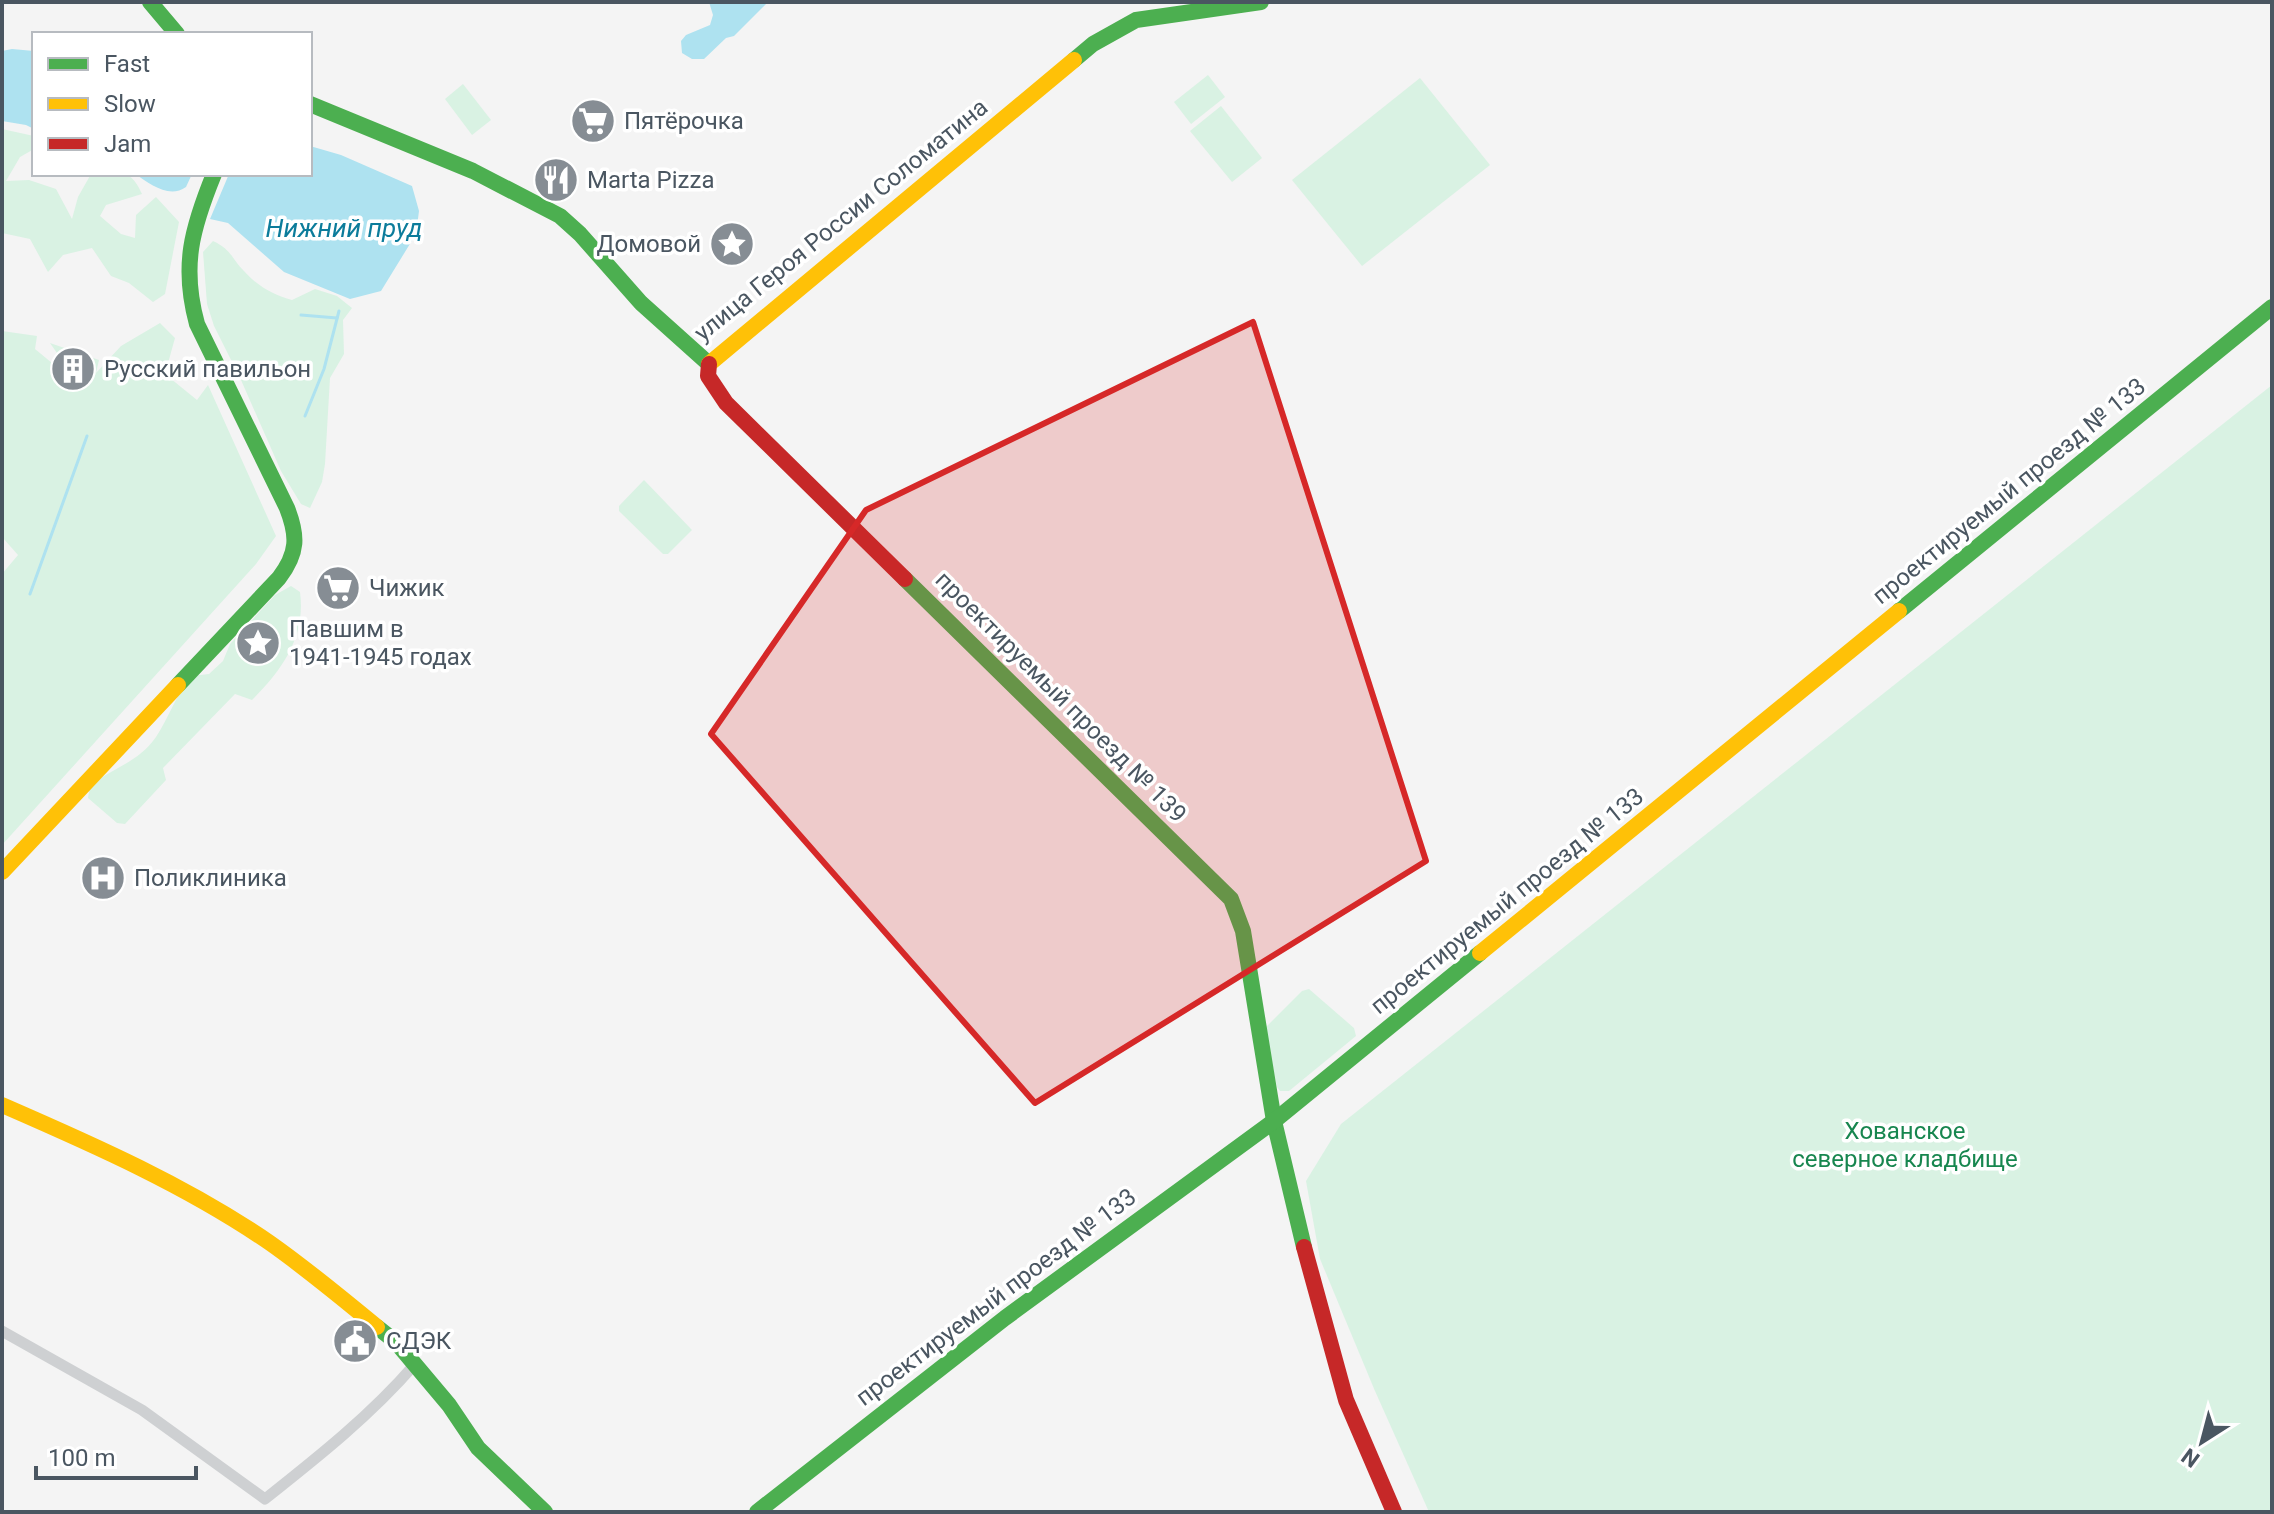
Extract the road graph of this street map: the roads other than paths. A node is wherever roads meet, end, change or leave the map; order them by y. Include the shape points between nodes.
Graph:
1 (150, 2) edge
2 (1261, 2) edge
3 (175, 32) edge
4 (312, 105) edge
5 (213, 176) edge
6 (2272, 307) edge
7 (709, 364) junction
8 (2, 872) edge
9 (2, 1105) edge
10 (1274, 1121) junction
11 (2, 1331) edge
12 (415, 1364) junction
13 (545, 1512) edge
14 (757, 1512) edge
15 (1394, 1512) edge

1 - 3 street
2 - 7 street, улица Героя России Соломатина via 1136,20 1093,44
4 - 7 street, улица Героя России Соломатина via 473,171 560,216 641,303
5 - 8 street via 193,233 189,300 291,518 296,555
6 - 10 street, проектируемый проезд № 133
7 - 10 street, проектируемый проезд № 139 via 708,376 726,403 1231,899 1243,931
9 - 12 street via 193,1195 269,1242 396,1342
10 - 14 street, проектируемый проезд № 133 via 1005,1318
10 - 15 street, проектируемый проезд № 139 via 1346,1400
11 - 12 street via 142,1410 265,1499 394,1389
12 - 13 street via 478,1448

